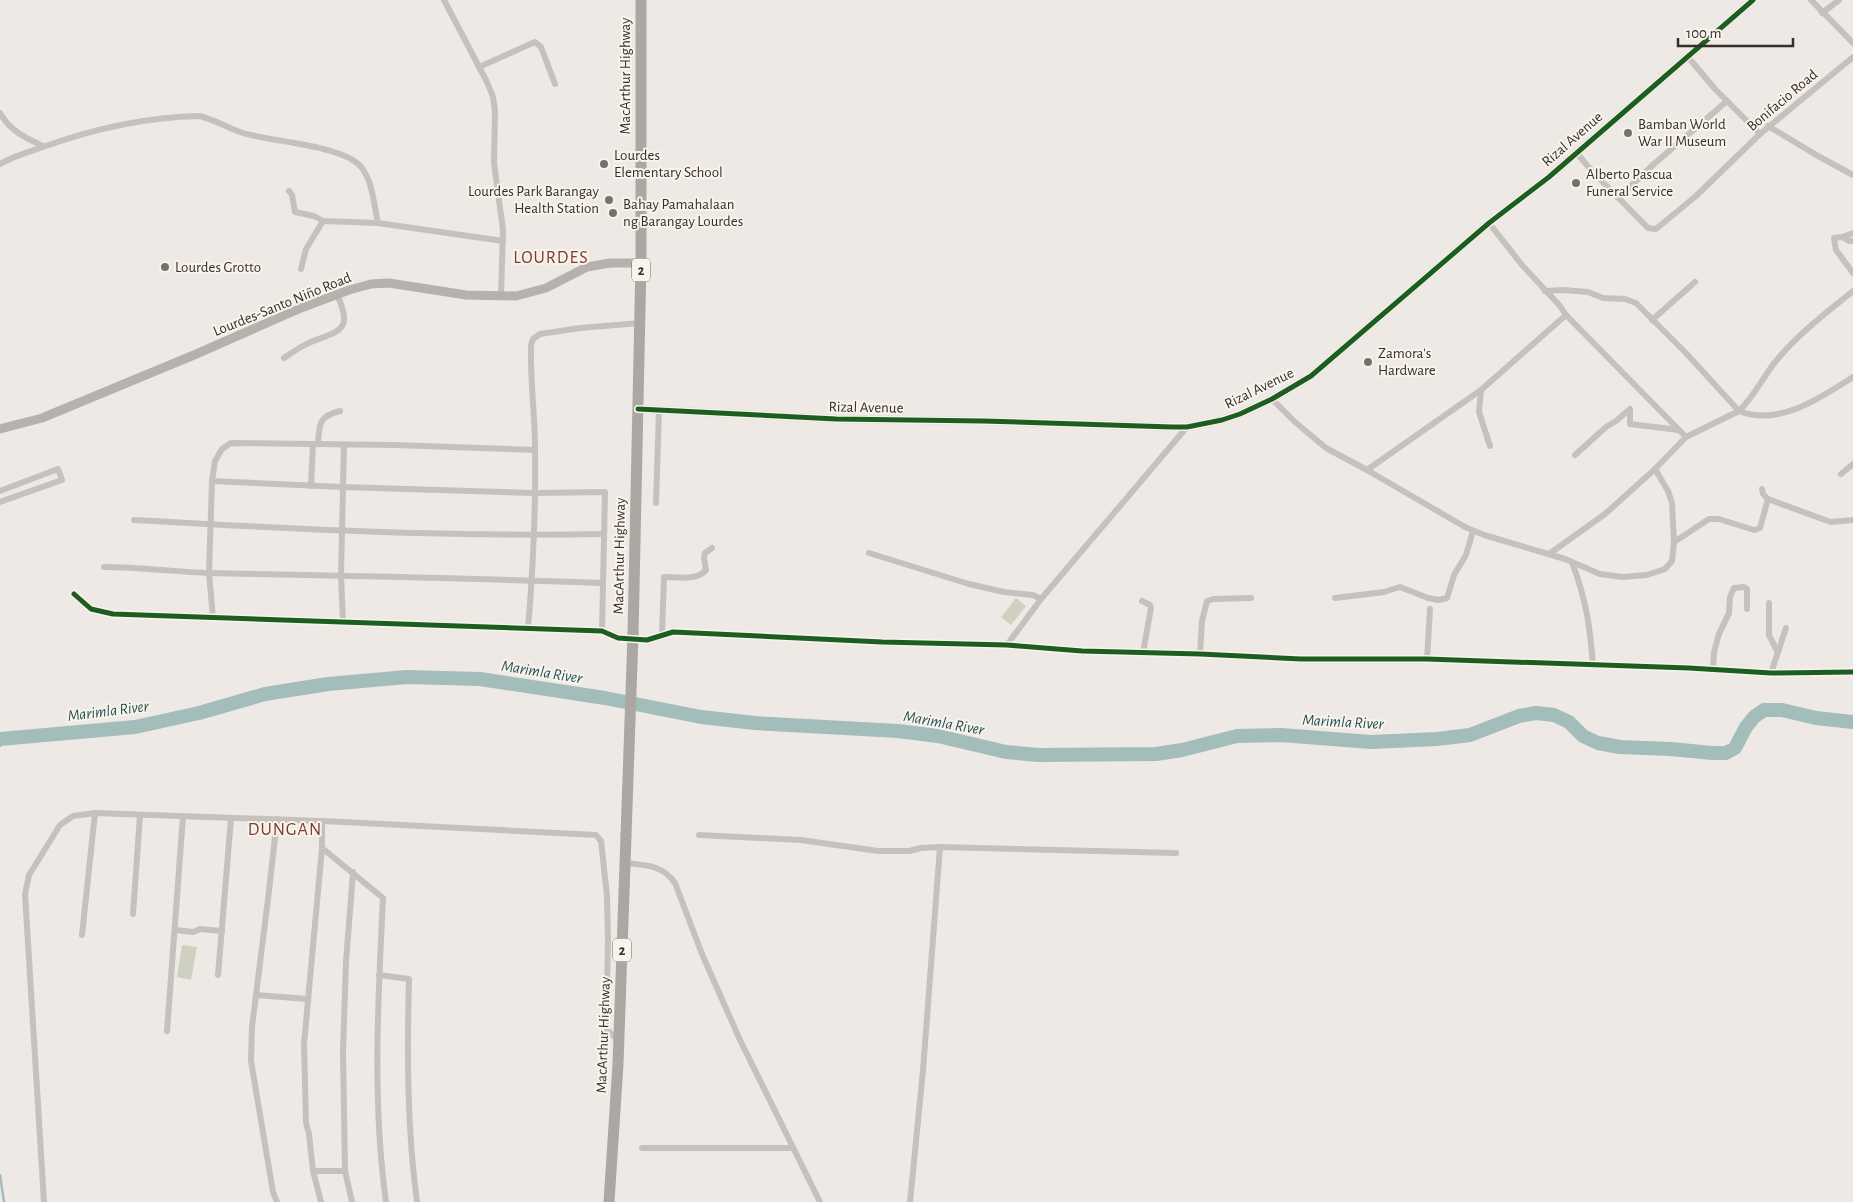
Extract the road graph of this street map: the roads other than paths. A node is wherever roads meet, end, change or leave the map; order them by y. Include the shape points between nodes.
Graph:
1 (444, 0) edge
2 (640, 0) edge
3 (1754, 0) edge
4 (1811, 0) edge
5 (1840, 0) edge
6 (1822, 13) junction
7 (1853, 43) edge
8 (1853, 57) edge
9 (1688, 58) junction
10 (479, 67) junction
11 (555, 84) dead end
12 (1727, 101) junction
13 (0, 114) edge
14 (1768, 126) junction
15 (1760, 134) junction
16 (43, 146) junction
17 (1576, 152) junction
18 (0, 164) edge
19 (1853, 174) edge
20 (289, 191) dead end
21 (1618, 198) junction
22 (323, 221) junction
23 (378, 223) junction
24 (1489, 223) junction
25 (1853, 233) edge
26 (1843, 237) junction
27 (503, 241) junction
28 (1853, 241) edge
29 (641, 263) junction
30 (301, 269) dead end
31 (1853, 273) edge
32 (1695, 282) dead end
33 (1545, 291) junction
34 (1853, 291) edge
35 (337, 294) junction
36 (501, 297) junction
37 (1566, 315) junction
38 (1652, 320) junction
39 (640, 323) junction
40 (284, 358) dead end
41 (1853, 377) edge
42 (1481, 390) junction
43 (1272, 399) junction
44 (638, 408) junction
45 (659, 410) junction
46 (340, 411) dead end
47 (1739, 411) junction
48 (1187, 427) junction
49 (0, 429) edge
50 (1679, 430) junction
51 (1686, 437) junction
52 (315, 444) junction
53 (344, 445) junction
54 (1490, 446) dead end
55 (535, 450) junction
56 (1575, 454) dead end
57 (1853, 464) edge
58 (1655, 469) junction
59 (1367, 470) junction
60 (1841, 474) dead end
61 (212, 481) junction
62 (311, 486) junction
63 (343, 487) junction
64 (1762, 489) dead end
65 (0, 491) edge
66 (535, 493) junction
67 (1768, 498) junction
68 (0, 502) edge
69 (656, 503) dead end
70 (134, 520) dead end
71 (1853, 520) edge
72 (211, 524) junction
73 (343, 530) junction
74 (1473, 531) junction
75 (603, 534) junction
76 (534, 536) junction
77 (1674, 542) junction
78 (712, 548) dead end
79 (869, 553) dead end
80 (1549, 554) junction
81 (1572, 562) junction
82 (104, 567) dead end
83 (209, 573) junction
84 (341, 576) junction
85 (532, 580) junction
86 (602, 583) junction
87 (74, 594) dead end
88 (1251, 598) dead end
89 (1335, 598) dead end
90 (1041, 599) junction
91 (1142, 601) dead end
92 (1769, 603) dead end
93 (1430, 609) dead end
94 (1748, 609) dead end
95 (213, 618) junction
96 (343, 622) junction
97 (1786, 628) dead end
98 (528, 629) junction
99 (602, 631) junction
100 (662, 634) junction
101 (1007, 645) junction
102 (1777, 651) junction
103 (1143, 653) junction
104 (1200, 654) junction
105 (1427, 658) junction
106 (1593, 666) junction
107 (1713, 669) junction
108 (1853, 672) edge
109 (1771, 673) junction
110 (94, 814) junction
111 (140, 815) junction
112 (183, 816) junction
113 (231, 818) junction
114 (276, 819) junction
115 (322, 821) junction
116 (699, 835) dead end
117 (940, 847) junction
118 (322, 848) junction
119 (1176, 853) dead end
120 (626, 864) junction
121 (353, 872) junction
122 (133, 914) dead end
123 (175, 930) junction
124 (222, 932) junction
125 (82, 935) dead end
126 (218, 975) dead end
127 (379, 975) junction
128 (256, 995) junction
129 (308, 999) junction
130 (167, 1031) dead end
131 (619, 1041) junction
132 (642, 1148) dead end
133 (793, 1148) junction
134 (313, 1171) junction
135 (345, 1171) junction
136 (44, 1202) edge
137 (277, 1202) edge
138 (321, 1202) edge
139 (352, 1202) edge
140 (386, 1202) edge
141 (417, 1202) edge
142 (609, 1202) edge
143 (820, 1202) edge
144 (910, 1202) edge

1 - 10 street
2 - 29 highway, MacArthur Highway / 2
3 - 9 street, Rizal Avenue
4 - 6 street
5 - 6 street
6 - 7 street
8 - 14 street, Bonifacio Road
9 - 12 street
9 - 17 street, Rizal Avenue
10 - 11 street via 535,42 541,47
10 - 27 street via 495,111 494,163
12 - 15 street
12 - 21 street
13 - 16 street via 18,134
14 - 15 street, Bonifacio Road
14 - 19 street
15 - 21 street, Bonifacio Road via 1696,196 1656,229 1648,228
16 - 18 street
16 - 23 street via 118,125 200,116 247,134 336,152 353,159 366,176
17 - 21 street, Bonifacio Road
17 - 24 street, Rizal Avenue
20 - 22 street via 295,212
22 - 23 street
22 - 30 street via 306,249
23 - 27 street
24 - 33 street
24 - 43 street, Rizal Avenue via 1326,365
25 - 26 street
26 - 28 street
26 - 31 street via 1834,238 1836,250
27 - 36 street
29 - 36 main road, Lourdes-Santo Niño Road via 599,264 532,292
29 - 39 highway, MacArthur Highway / 2
32 - 38 street
33 - 37 street
33 - 38 street via 1588,292 1604,298 1625,299 1636,303
34 - 47 street via 1787,349
35 - 36 main road, Lourdes-Santo Niño Road via 380,283
35 - 40 street via 344,316 342,328
35 - 49 main road, Lourdes-Santo Niño Road via 42,418
37 - 42 street
37 - 50 street
38 - 47 street
39 - 44 highway, MacArthur Highway / 2
39 - 55 street via 572,329 540,334 533,339
41 - 47 street via 1801,407 1760,416
42 - 54 street via 1479,412
42 - 59 street
43 - 48 street, Rizal Avenue via 1231,417
43 - 59 street via 1326,448
44 - 45 street, Rizal Avenue
44 - 120 highway, MacArthur Highway / 2, bridge
45 - 48 street, Rizal Avenue via 836,419
45 - 69 street
46 - 52 street via 330,414 319,424
47 - 51 street
48 - 90 street
50 - 51 street
50 - 56 street via 1630,424 1630,409
51 - 58 street
52 - 53 street
52 - 61 street via 230,443 215,460
52 - 62 street
53 - 55 street
53 - 63 street
55 - 66 street
57 - 60 street
58 - 77 street via 1672,503
58 - 80 street via 1605,514
59 - 74 street
61 - 62 street
61 - 72 street
62 - 63 street
63 - 66 street
63 - 73 street
64 - 67 street
65 - 68 street via 58,469 62,480
66 - 75 street via 604,492
66 - 76 street
67 - 71 street via 1831,522
67 - 77 street via 1760,528 1754,530 1709,519
70 - 72 street
72 - 73 street
72 - 83 street
73 - 76 street
73 - 84 street
74 - 80 street
74 - 89 street via 1446,598 1428,598 1400,587
75 - 76 street
75 - 86 street
76 - 85 street
77 - 81 street via 1669,566 1647,575 1611,576
78 - 100 street via 705,553 706,570 702,574 696,577 664,577
79 - 90 street via 969,584
80 - 81 street
81 - 106 street via 1590,625
82 - 83 street
83 - 84 street
83 - 95 street
84 - 85 street
84 - 96 street
85 - 86 street
85 - 98 street
86 - 99 street
87 - 95 street via 91,608 113,614
88 - 104 street via 1207,601
90 - 101 street
91 - 103 street via 1150,605
92 - 102 street via 1768,635
93 - 105 street
94 - 107 street via 1746,589 1734,588 1729,613 1714,652
95 - 96 street
96 - 98 street
97 - 102 street
98 - 99 street
99 - 100 street via 618,638 647,640
100 - 101 street
101 - 103 street
102 - 109 street
103 - 104 street
104 - 105 street via 1301,659
105 - 106 street
106 - 107 street
107 - 109 street
108 - 109 street
110 - 111 street
110 - 125 street
110 - 136 street via 73,816 60,825 29,875 25,894
111 - 112 street
111 - 122 street
112 - 113 street
112 - 123 street
113 - 114 street
113 - 124 street
114 - 115 street
114 - 128 street
115 - 118 street
115 - 131 street via 599,836 607,896 606,1029
116 - 117 street via 801,840 878,852
117 - 119 street
117 - 144 street
118 - 121 street
118 - 129 street
120 - 131 highway, MacArthur Highway / 2
120 - 133 street via 658,868 675,883 740,1040
121 - 127 street via 383,898
121 - 135 street via 343,1041
123 - 124 street
123 - 130 street
124 - 126 street
127 - 140 street via 377,1066 380,1154
127 - 141 street via 409,979 407,1048 412,1166
128 - 129 street
128 - 137 street via 251,1061
129 - 134 street via 304,1044 306,1123
131 - 142 highway, MacArthur Highway / 2
132 - 133 street
133 - 143 street
134 - 135 street
134 - 138 street
135 - 139 street

